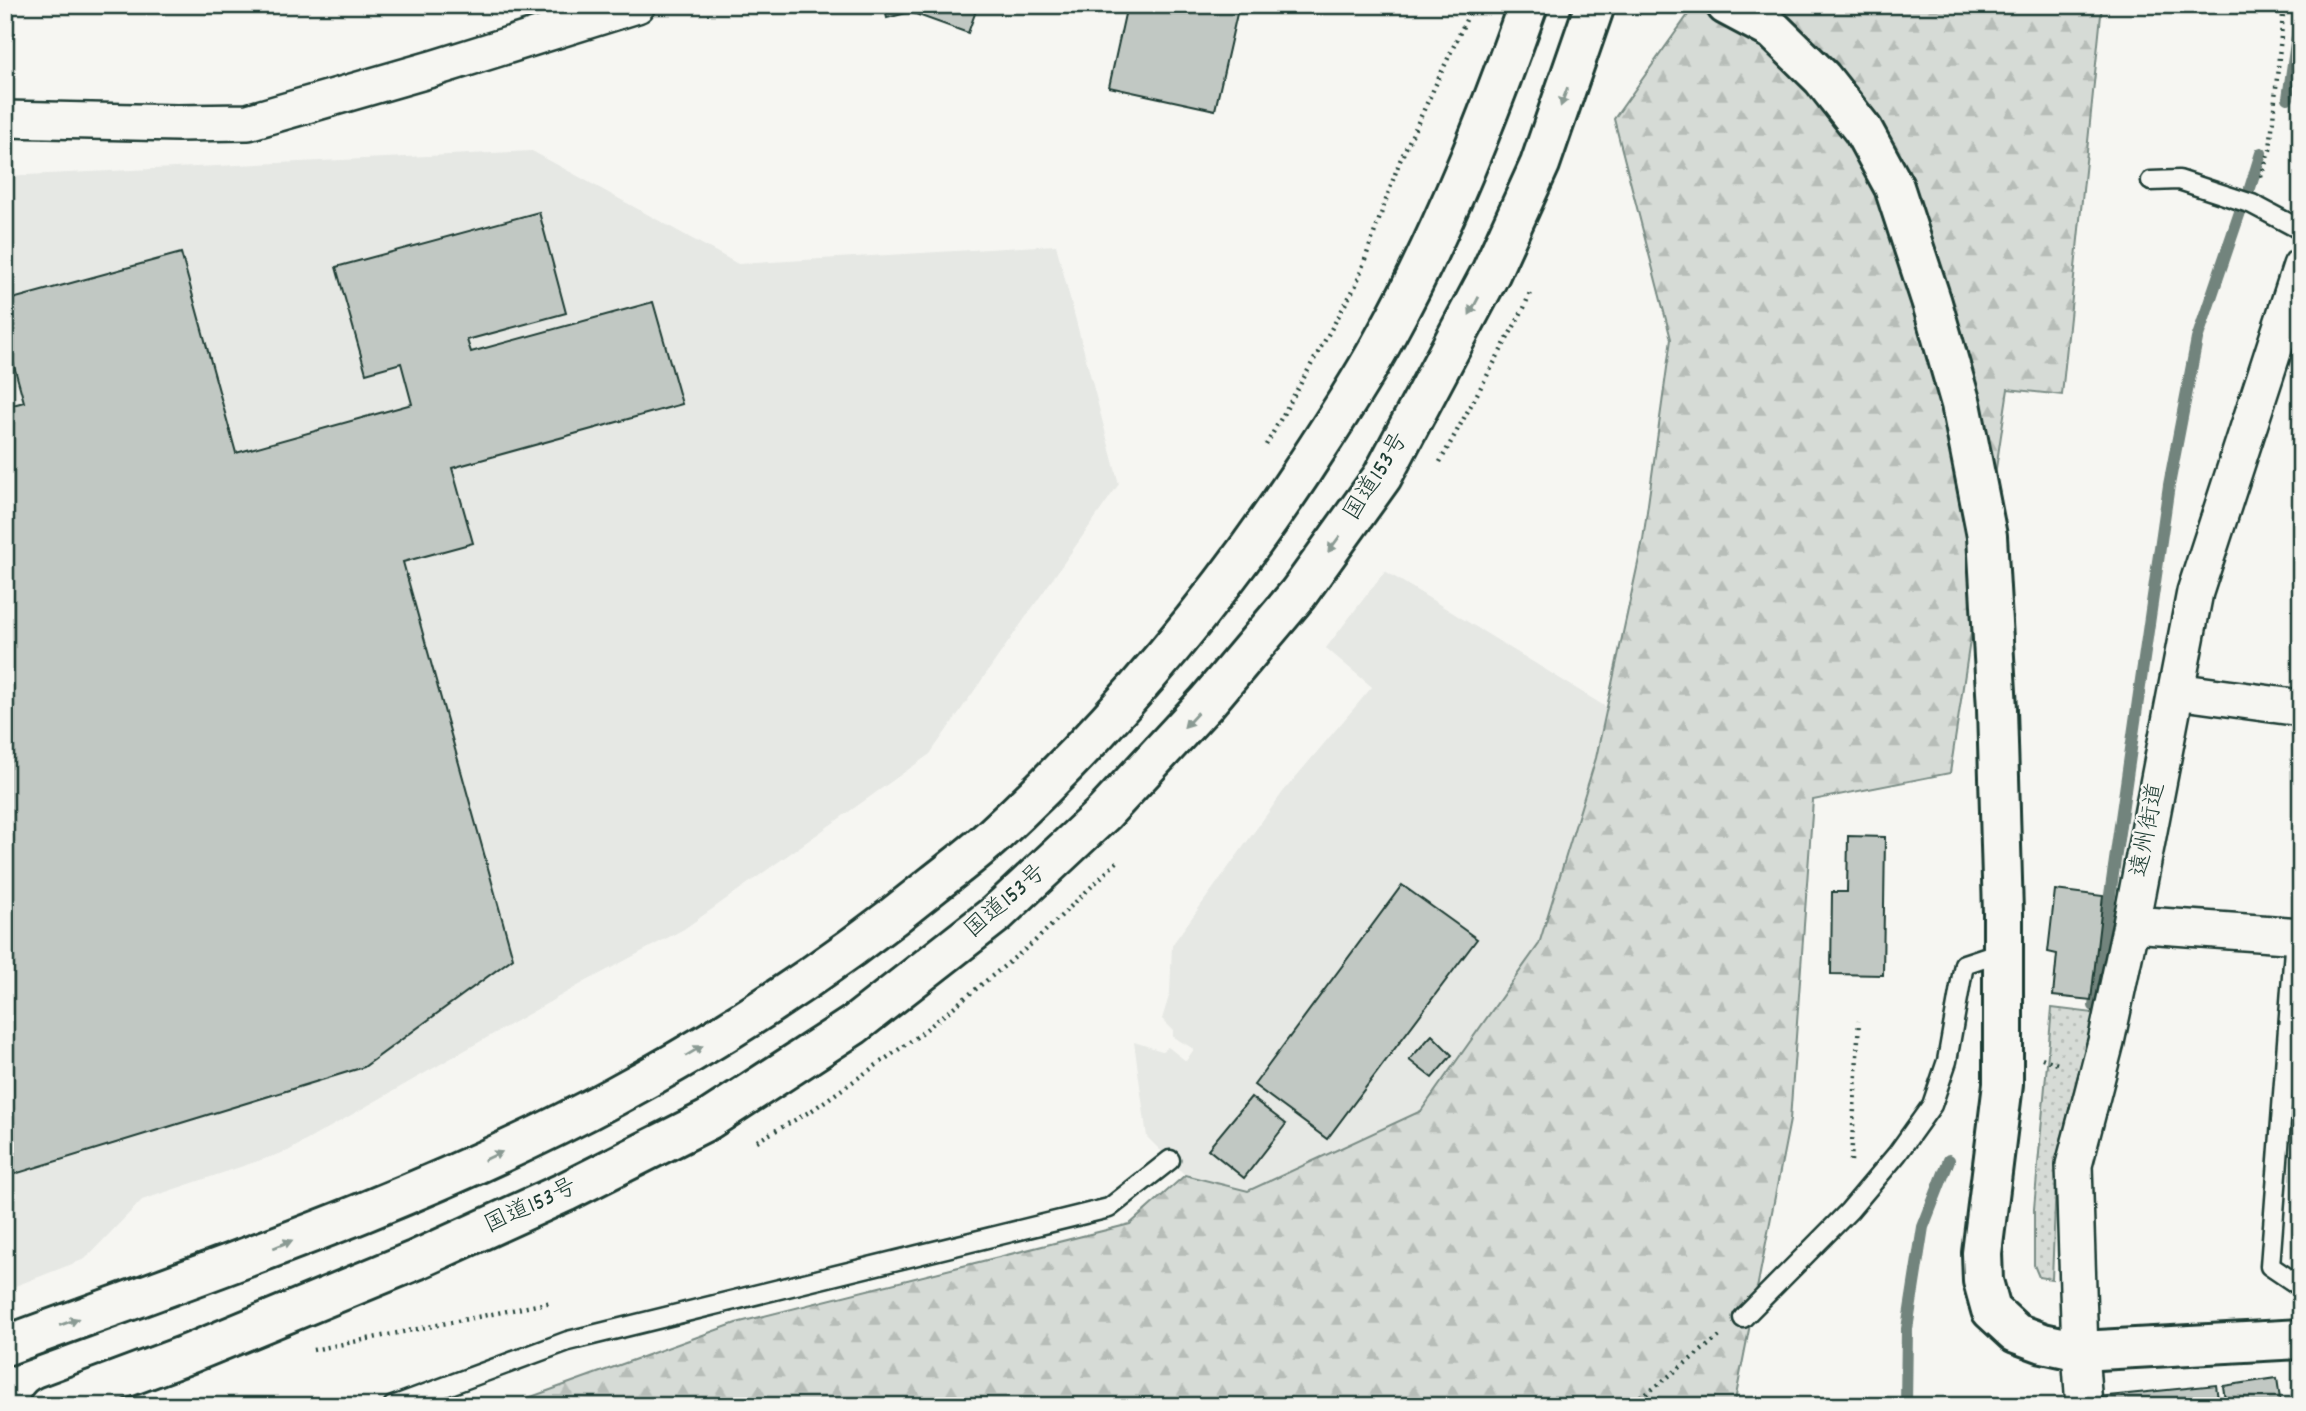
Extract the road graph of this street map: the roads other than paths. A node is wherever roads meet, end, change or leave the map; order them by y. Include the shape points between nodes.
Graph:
1 (637, 5) edge
2 (1726, 5) edge
3 (1528, 6) edge
4 (1591, 19) edge
5 (5, 119) edge
6 (2151, 181) dead end
7 (2301, 230) edge
8 (2301, 266) edge
9 (2176, 691) junction
10 (2301, 708) edge
11 (2131, 924) junction
12 (2298, 936) edge
13 (2003, 951) junction
14 (1170, 1160) dead end
15 (2301, 1287) edge
16 (1743, 1318) road end
17 (2301, 1339) edge
18 (5, 1346) edge
19 (2080, 1350) junction
20 (49, 1406) edge
21 (393, 1406) edge
22 (2084, 1406) edge

1 - 5 street via 248,122
2 - 13 main road via 1773,30 1822,78 1863,130 1894,187 1932,303 1961,404 1987,536
18 -> 3 main road via 275,1247 441,1180 612,1098 766,1007 880,928 988,840 1150,675 1206,607 1328,430 1384,341 1431,247
4 -> 20 main road, 国道153号 via 1540,164 1491,272 1382,477 1298,594 1207,702 1104,813 996,914 854,1025 708,1120 416,1260
6 - 7 lane via 2179,180 2252,204
8 - 9 street, 遠州街道 via 2195,592
9 - 10 street
9 - 11 street, 遠州街道
11 - 12 street
11 - 19 street, 遠州街道 via 2074,1165
12 - 15 lane via 2270,1266
13 - 16 lane via 1964,964 1947,1061 1932,1105 1849,1211
13 - 19 main road via 2003,1084 1982,1253 1983,1281 1991,1310 2016,1333
14 - 21 lane via 1109,1209 568,1341
17 - 19 main road
19 - 22 street, 遠州街道

